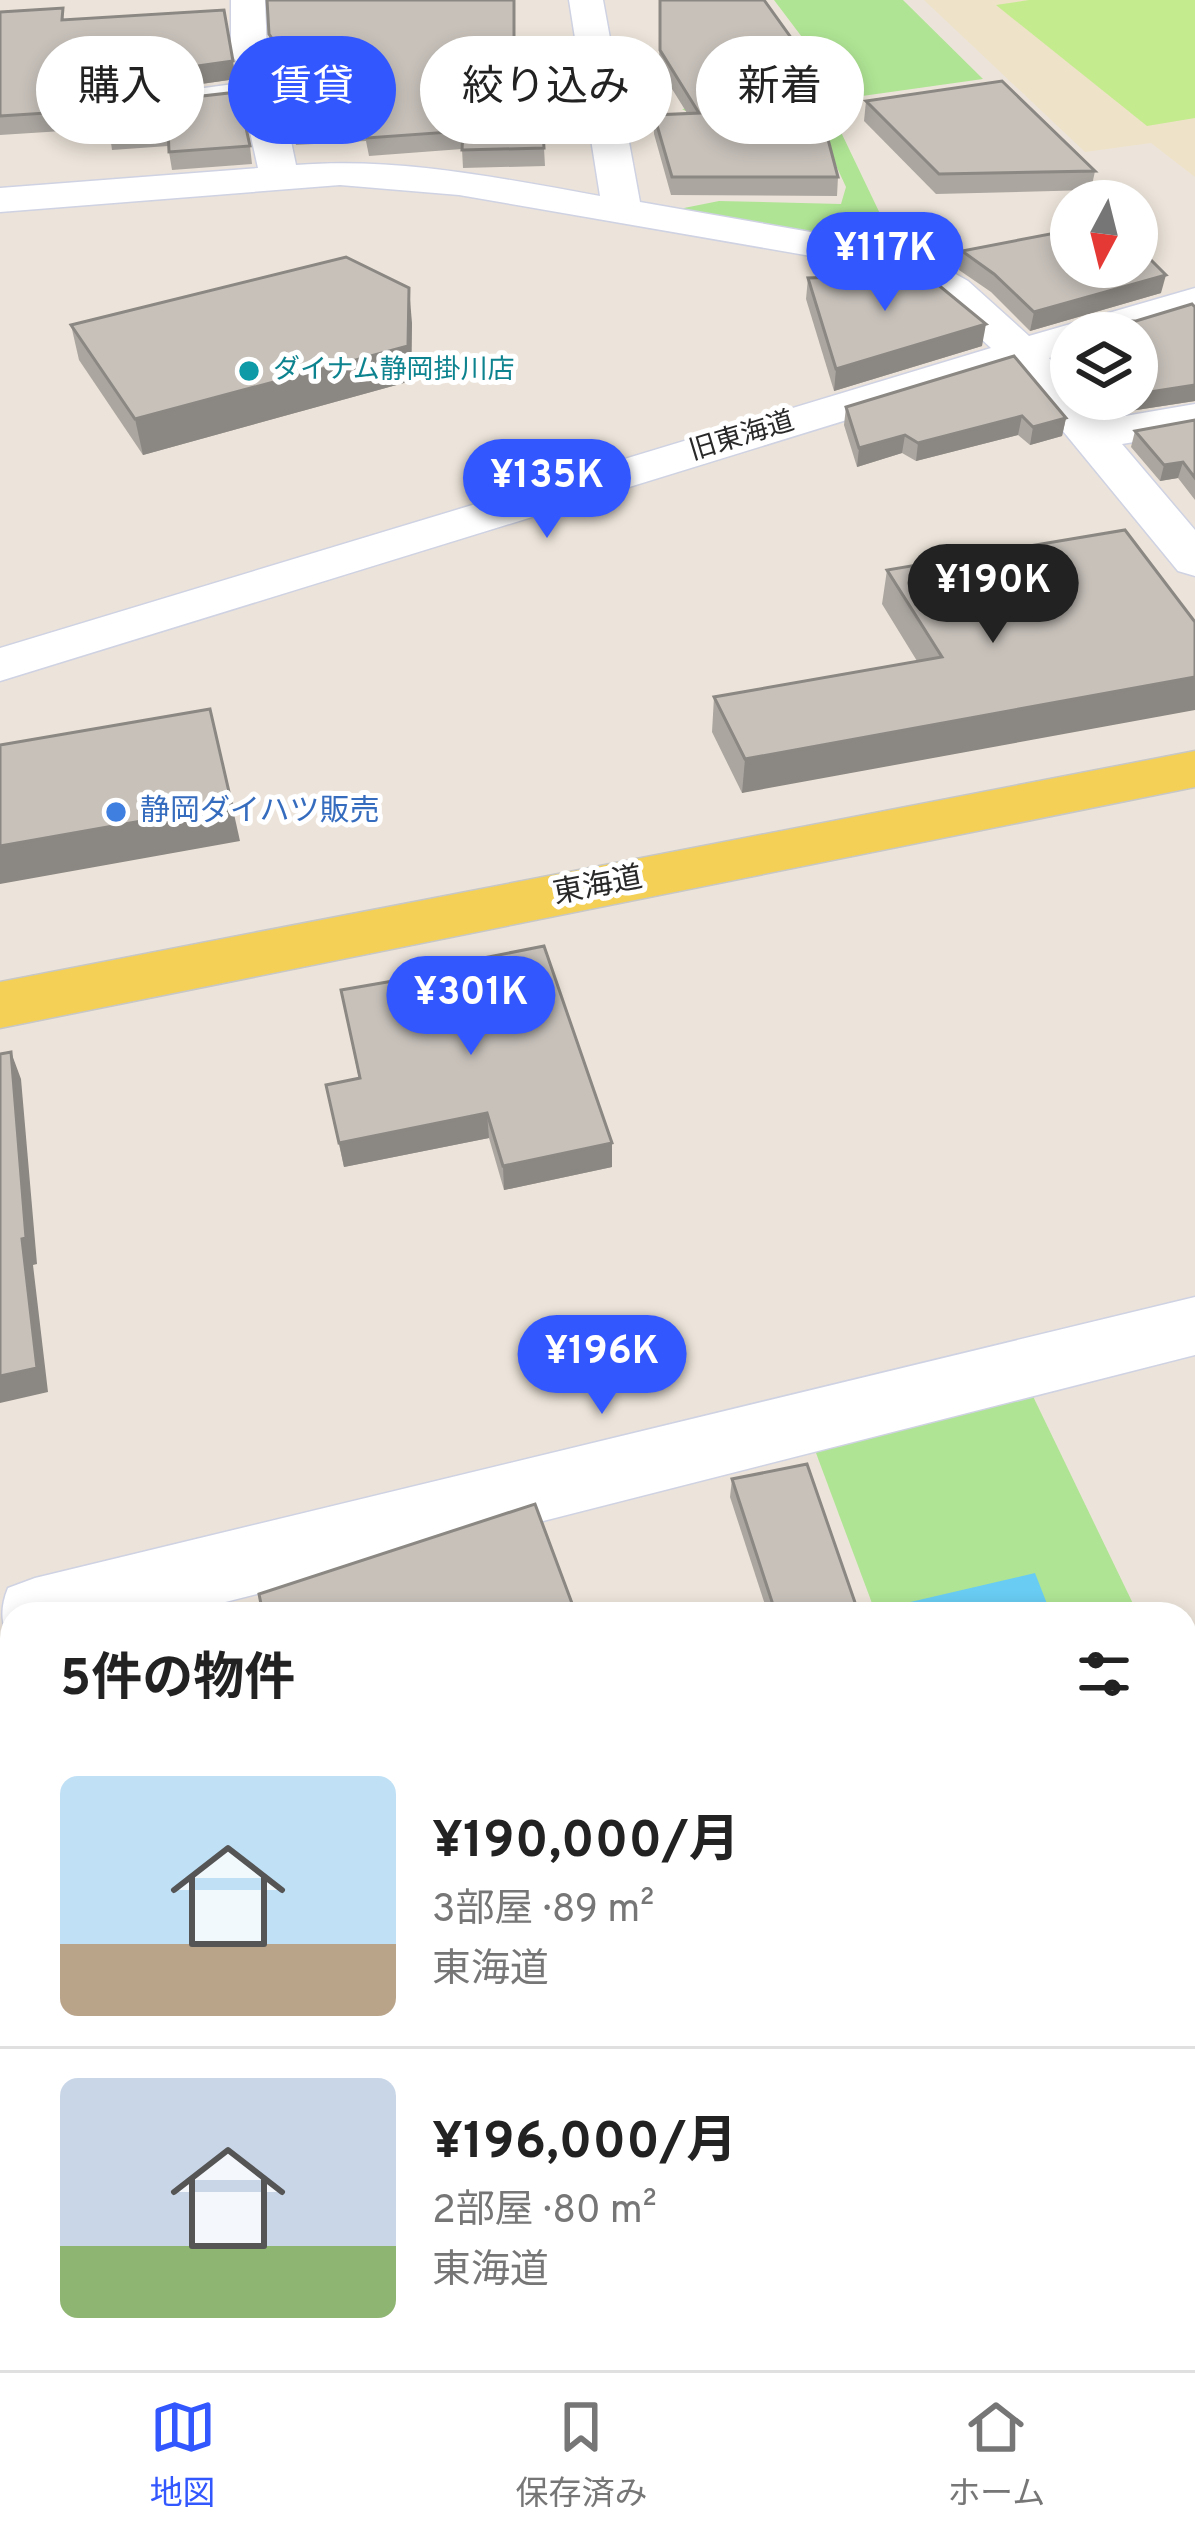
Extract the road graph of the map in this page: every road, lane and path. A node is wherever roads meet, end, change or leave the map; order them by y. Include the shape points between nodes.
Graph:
1 (599, 2) edge
2 (248, 5) edge
3 (206, 15) edge
4 (249, 36) edge
5 (272, 144) edge
6 (279, 176) junction
7 (0, 200) edge
8 (622, 210) junction
9 (1195, 301) edge
10 (1157, 312) edge
11 (1050, 343) edge
12 (1021, 352) junction
13 (1195, 418) edge
14 (1090, 436) junction
15 (1195, 560) edge
16 (0, 665) edge
17 (1195, 769) edge
18 (0, 1005) edge
19 (1195, 1326) edge
20 (82, 1602) edge

1 - 8 street
2 - 3 street
2 - 4 street
5 - 6 street
6 - 7 street
6 - 8 street via 459,183
8 - 12 street via 898,259 953,290
9 - 10 street
11 - 12 street, 旧東海道
12 - 14 street
12 - 16 street, 旧東海道
13 - 14 street
14 - 15 street
17 - 18 main road, 東海道
19 - 20 street

